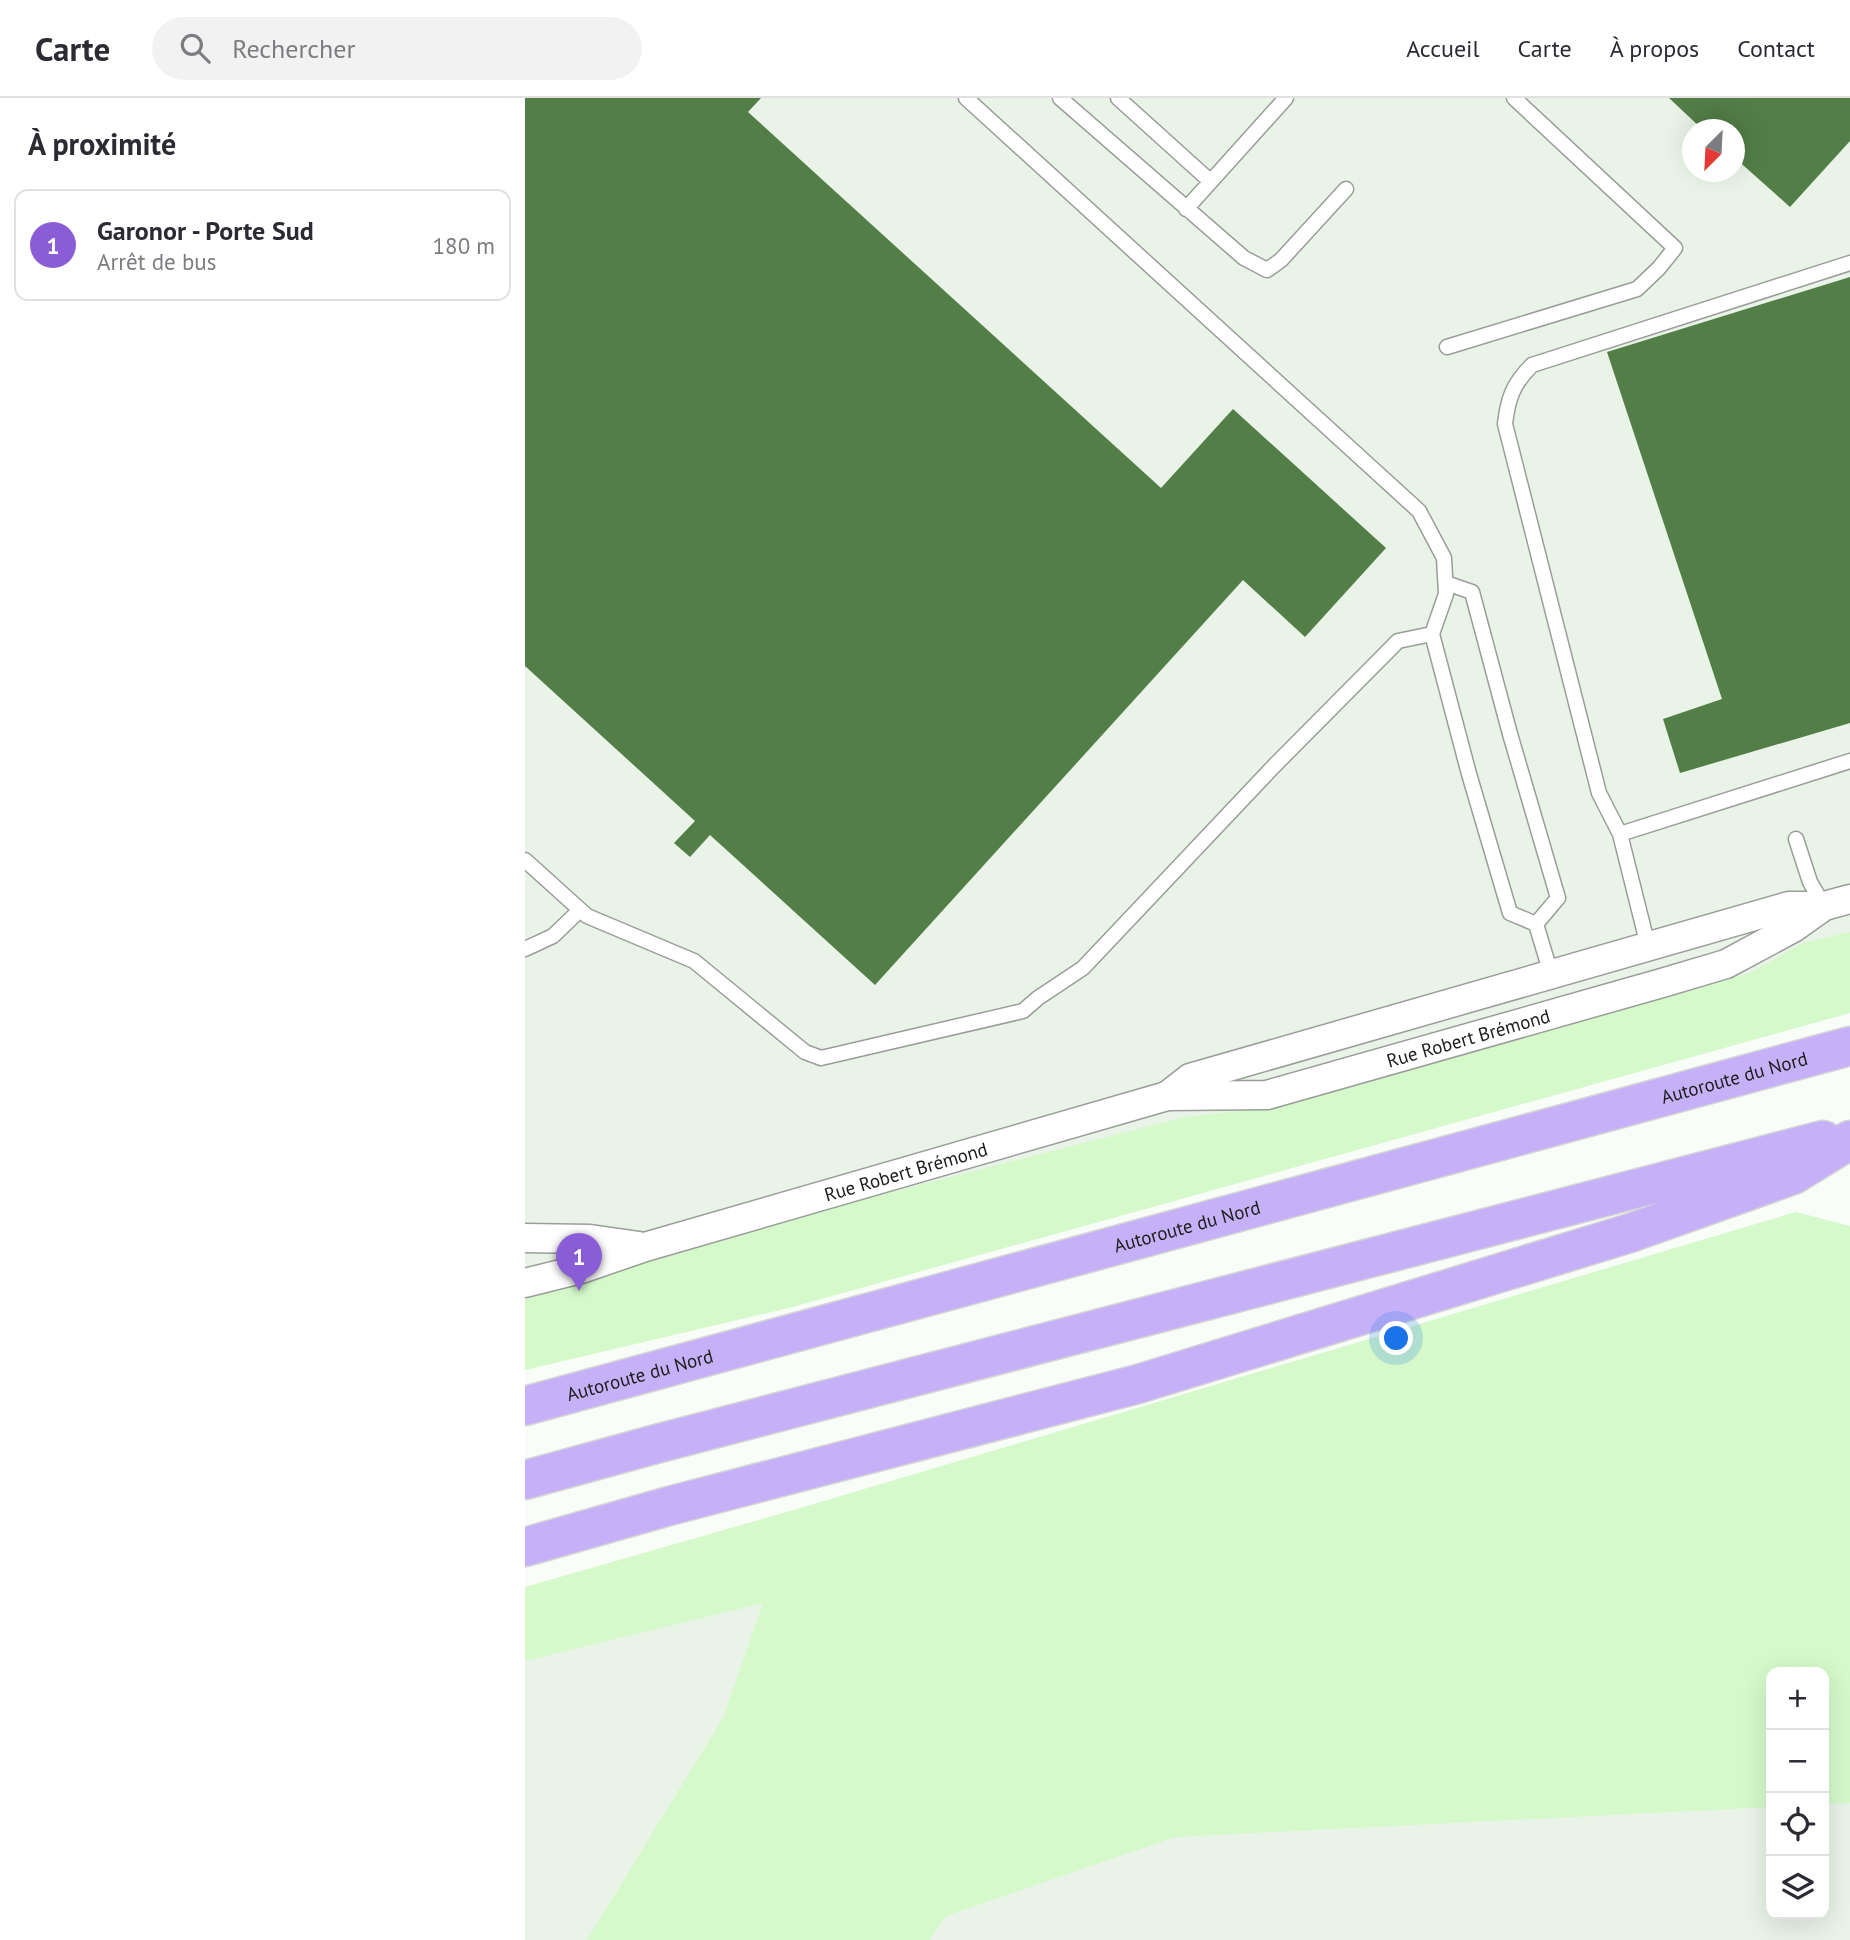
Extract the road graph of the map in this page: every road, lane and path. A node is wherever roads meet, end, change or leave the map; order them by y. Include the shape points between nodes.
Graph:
1 (966, 98) edge
2 (1060, 98) edge
3 (1118, 98) edge
4 (1286, 98) edge
5 (1514, 98) edge
6 (1210, 181) junction
7 (1346, 189) dead end
8 (1186, 209) junction
9 (1850, 263) edge
10 (1447, 347) dead end
11 (1446, 583) junction
12 (1432, 634) junction
13 (1850, 761) edge
14 (1620, 834) junction
15 (1796, 839) dead end
16 (525, 860) edge
17 (1837, 902) edge
18 (580, 910) junction
19 (1536, 925) junction
20 (1649, 946) junction
21 (525, 949) edge
22 (1551, 974) junction
23 (1662, 983) junction
24 (1563, 1012) junction
25 (1850, 1046) edge
26 (1167, 1096) junction
27 (1850, 1134) edge
28 (1850, 1140) edge
29 (525, 1238) edge
30 (645, 1247) junction
31 (525, 1283) edge
32 (525, 1406) edge
33 (525, 1480) edge
34 (525, 1547) edge

1 - 11 lane via 1419,511 1444,558
2 - 8 lane
3 - 6 lane
4 - 6 lane
5 - 10 lane via 1675,248 1637,289
6 - 8 lane
7 - 8 lane via 1267,270 1244,258
9 - 14 lane via 1532,365 1513,390 1505,424 1599,793
11 - 12 lane
11 - 19 lane via 1472,592 1558,898
12 - 18 lane via 1398,641 1083,968 1023,1011 821,1058 805,1052 694,961
12 - 19 lane via 1510,913
13 - 14 lane
14 - 20 lane
15 - 17 lane via 1810,882
16 - 18 lane
17 - 20 street, Rue Robert Brémond via 1789,906
17 - 23 street, Rue Robert Brémond via 1726,964
18 - 21 lane via 553,936
19 - 22 lane
20 - 22 street, Rue Robert Brémond
20 - 23 street
22 - 24 street, Rue Robert Brémond
22 - 26 street, Rue Robert Brémond via 1190,1077
23 - 24 street, Rue Robert Brémond
24 - 26 street, Rue Robert Brémond via 1267,1095
25 - 32 highway, Autoroute du Nord
26 - 30 street, Rue Robert Brémond
27 - 33 highway
28 - 34 highway via 1793,1175 1576,1250 1138,1384
29 - 30 street, Rue Robert Brémond via 590,1239
30 - 31 street, Rue Robert Brémond

